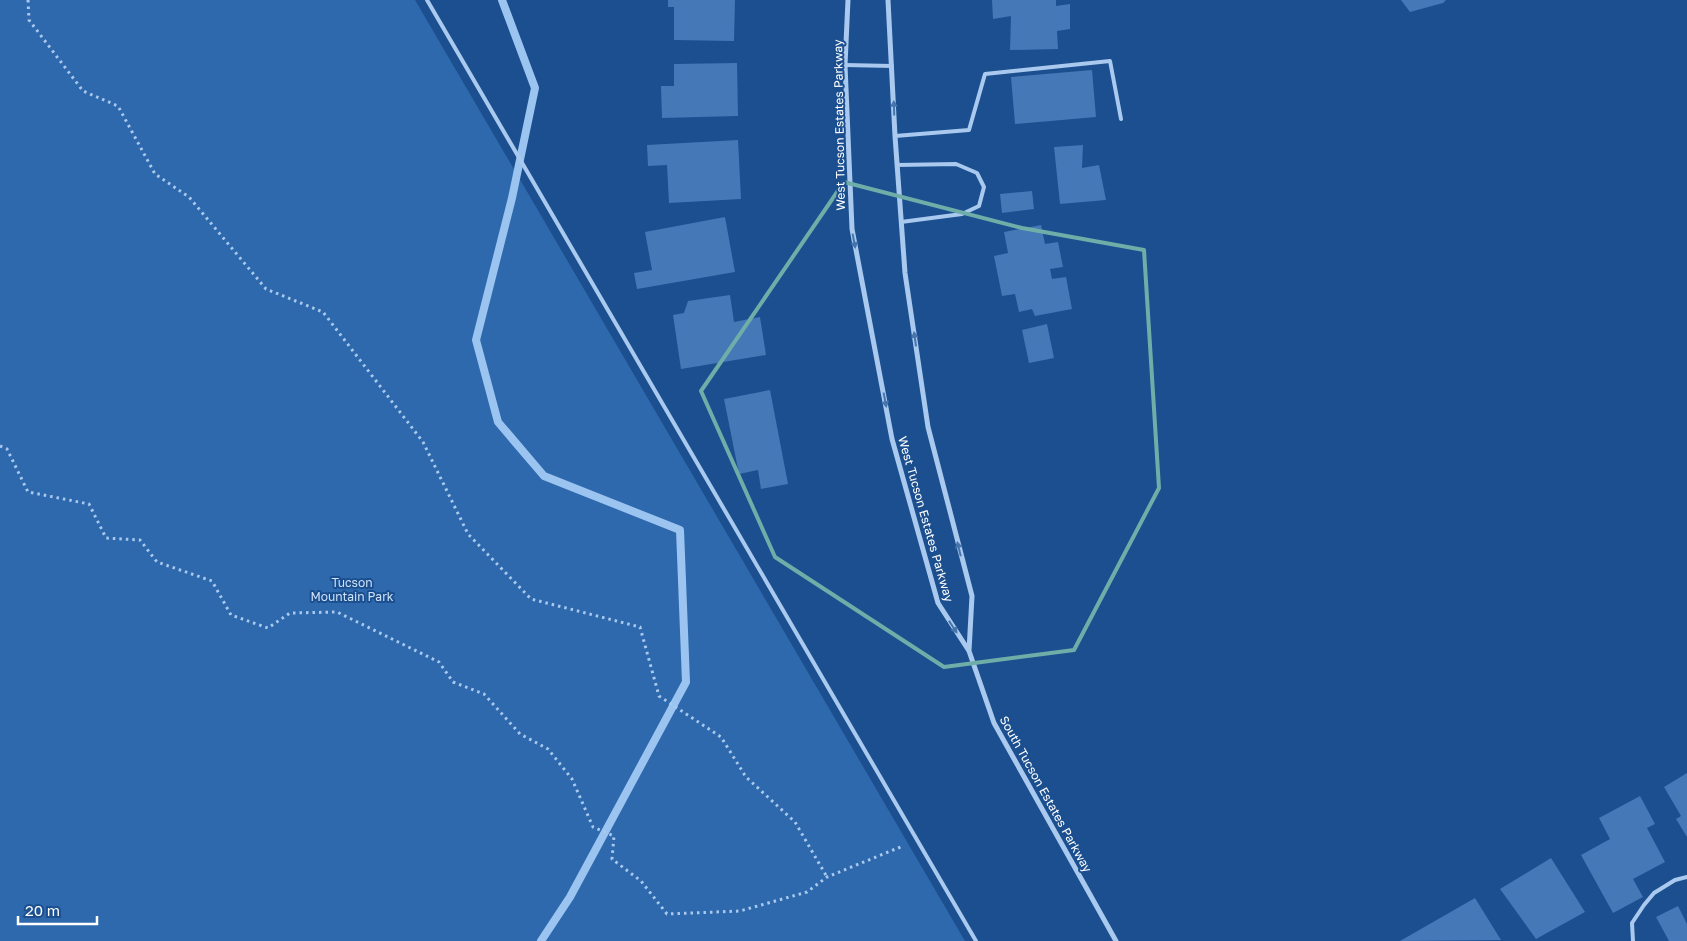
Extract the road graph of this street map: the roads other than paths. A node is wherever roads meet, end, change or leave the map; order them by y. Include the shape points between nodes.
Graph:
1 (428, 0) edge
2 (848, 0) edge
3 (888, 0) edge
4 (845, 66) junction
5 (892, 66) junction
6 (1121, 119) dead end
7 (895, 136) junction
8 (897, 165) junction
9 (901, 222) junction
10 (969, 651) junction
11 (1687, 877) edge
12 (976, 941) edge
13 (1116, 941) edge
14 (1633, 941) edge

1 - 12 lane
2 - 4 street, West Tucson Estates Parkway
3 - 5 street, West Tucson Estates Parkway
4 - 5 lane
4 -> 10 street, West Tucson Estates Parkway via 852,229 892,439 938,603
7 -> 5 street, West Tucson Estates Parkway
6 - 7 lane via 1110,61 985,74 969,130
7 - 8 street, West Tucson Estates Parkway
8 - 9 street, West Tucson Estates Parkway
8 - 9 lane via 956,164 977,173 984,187 979,206 962,214
10 -> 9 street, West Tucson Estates Parkway via 972,596 928,427 905,273
10 - 13 street, South Tucson Estates Parkway via 994,724
11 - 14 lane via 1675,880 1654,893 1632,923

